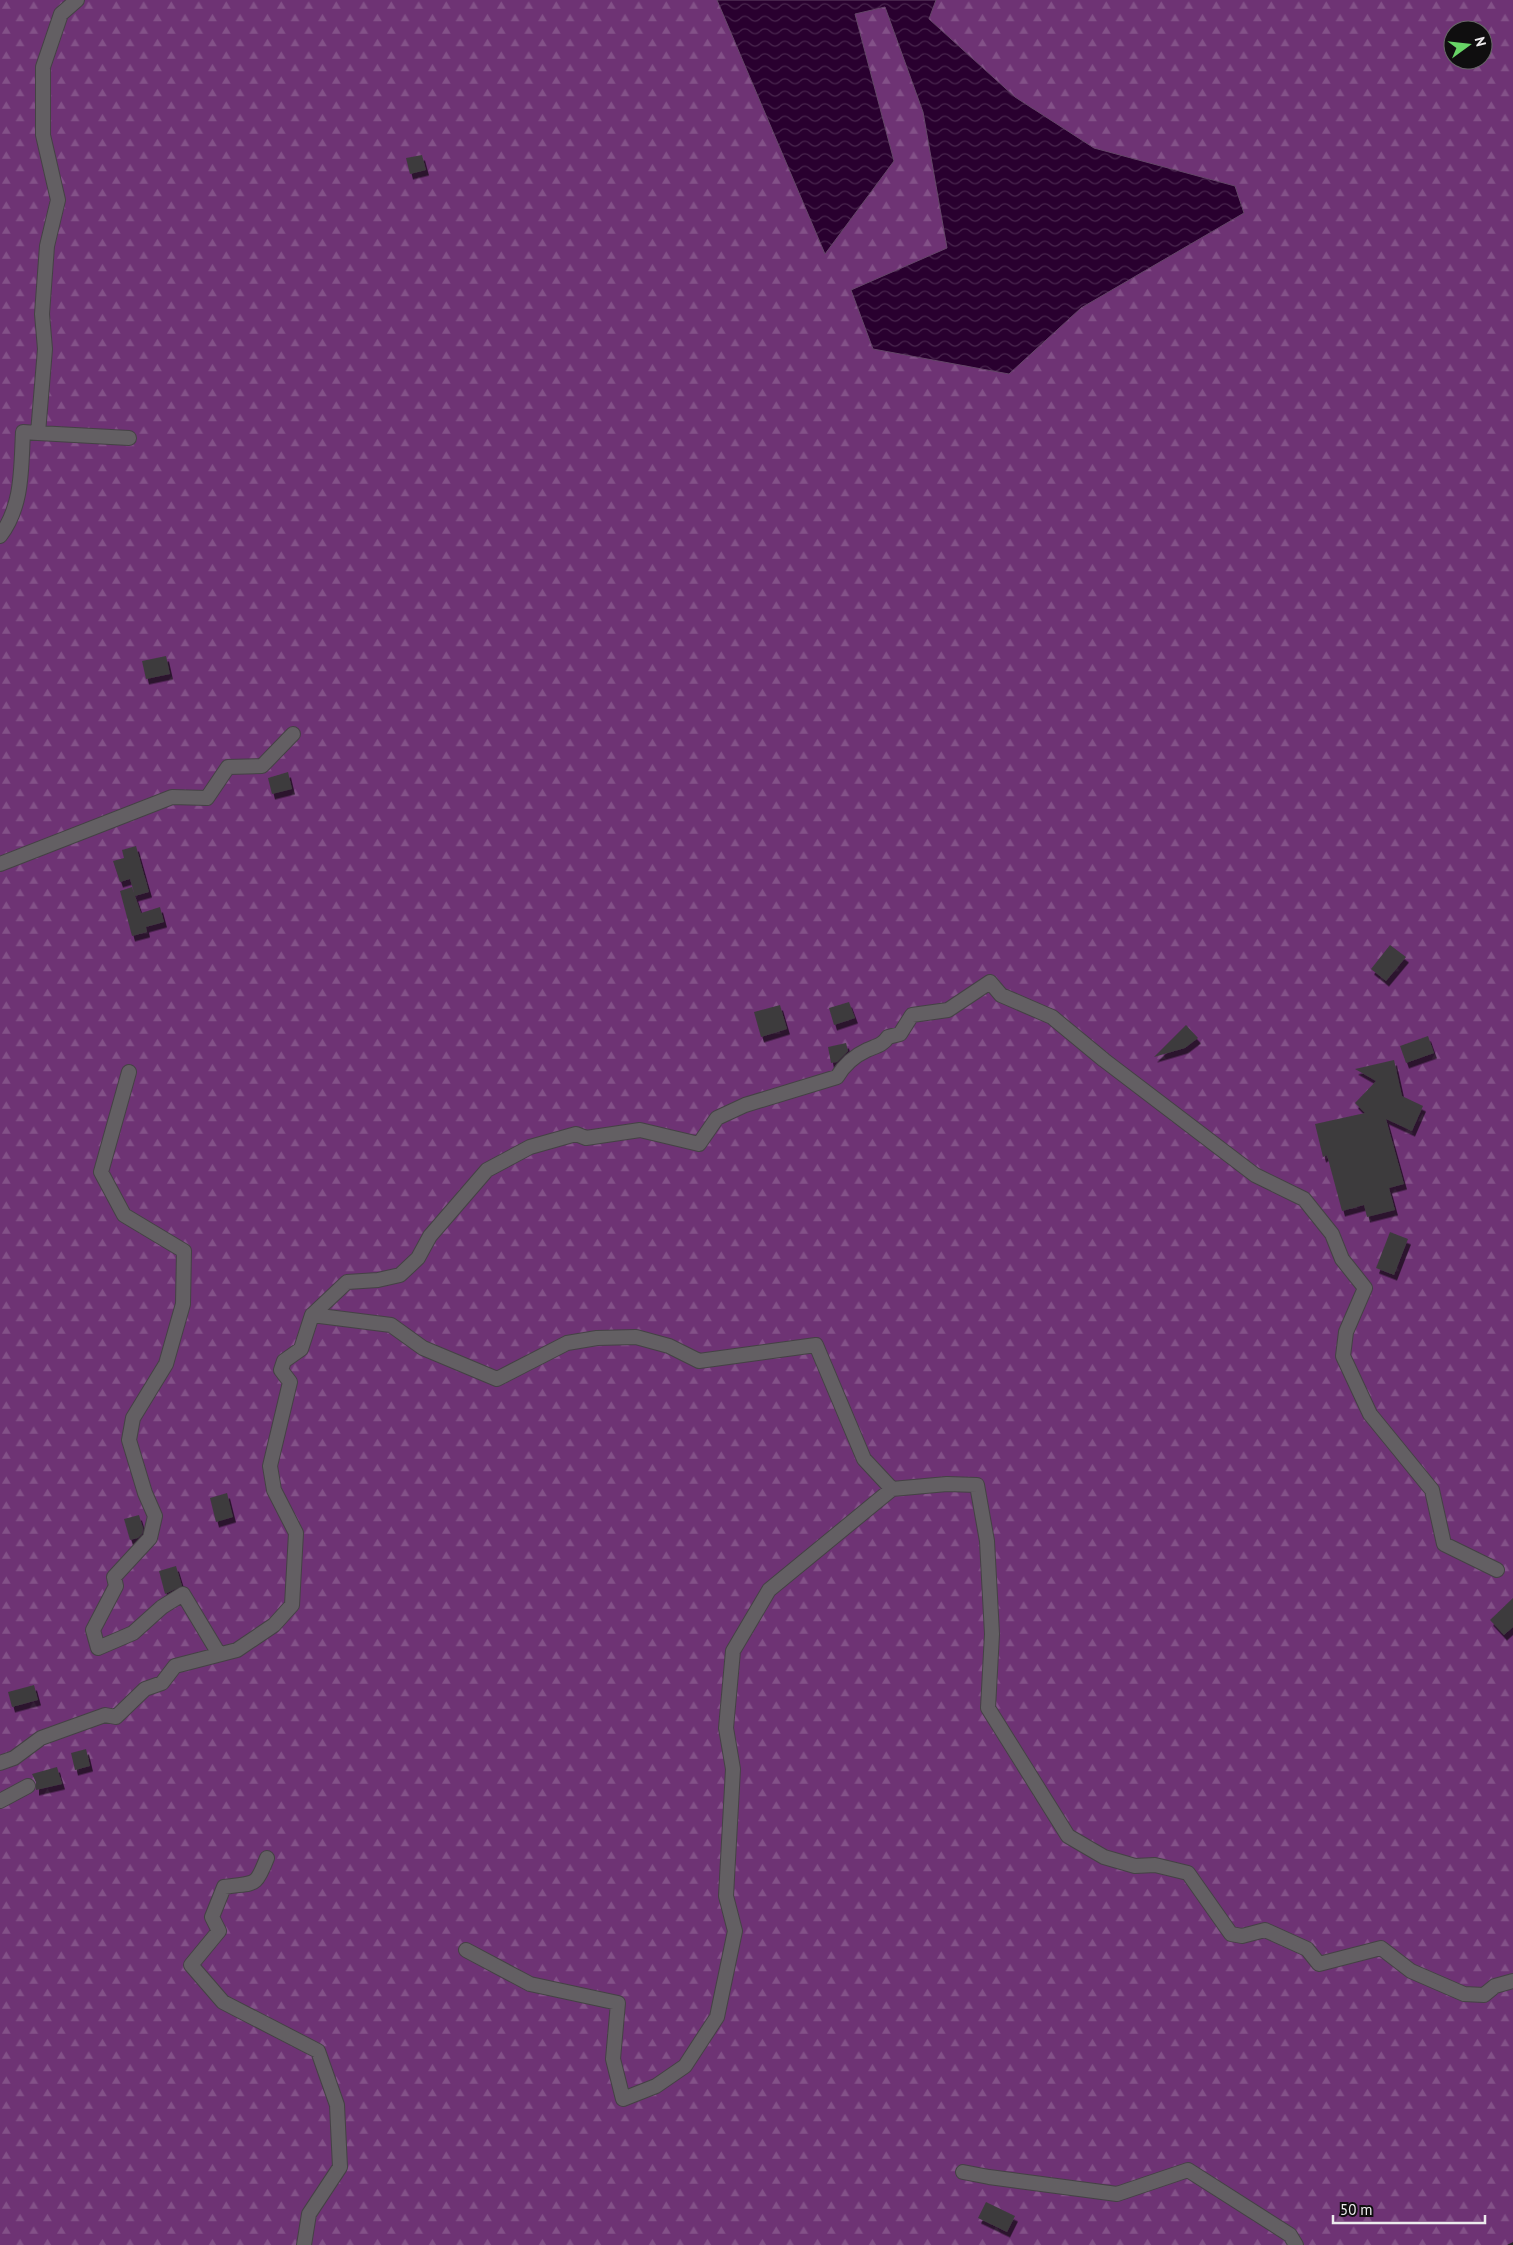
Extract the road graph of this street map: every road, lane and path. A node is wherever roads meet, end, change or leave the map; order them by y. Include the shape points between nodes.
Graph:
1 (77, 0) edge
2 (38, 433) junction
3 (129, 438) dead end
4 (0, 536) edge
5 (293, 734) dead end
6 (0, 864) edge
7 (129, 1072) dead end
8 (312, 1315) junction
9 (892, 1489) junction
10 (1497, 1570) dead end
11 (218, 1654) junction
12 (0, 1762) edge
13 (28, 1786) dead end
14 (0, 1801) edge
15 (267, 1858) dead end
16 (466, 1950) dead end
17 (1513, 1981) edge
18 (963, 2172) dead end
19 (304, 2245) edge
20 (1296, 2245) edge

1 - 2 street via 61,14 44,67 43,135 58,200 47,246 42,314 45,349
2 - 3 street
2 - 4 street via 23,432 19,497 7,528
5 - 6 street via 262,766 228,767 207,798 172,797
7 - 11 street via 101,1172 124,1215 184,1251 183,1304 166,1364 133,1418 128,1440 155,1516 150,1538 114,1577 116,1586 93,1630 98,1648 132,1633 182,1594
8 - 9 street via 391,1326 423,1348 497,1379 567,1343 597,1338 636,1337 669,1346 699,1360 816,1345 864,1459
8 - 10 street via 347,1282 400,1275 418,1258 430,1236 487,1170 530,1147 576,1134 586,1138 640,1130 699,1144 718,1118 745,1105 837,1077 844,1065 884,1043 888,1037 900,1034 912,1015 948,1010 990,982 1001,995 1052,1017 1255,1175 1304,1198 1332,1234 1342,1259 1365,1288 1346,1332 1343,1356 1370,1414 1432,1490 1444,1544
8 - 11 street via 301,1349 284,1361 281,1370 290,1382 270,1466 274,1490 296,1533 292,1605 274,1625 237,1650
9 - 16 street via 769,1590 733,1652 726,1728 733,1770 726,1896 735,1931 717,2016 685,2066 656,2086 623,2099 613,2059 618,2003 530,1984
9 - 17 street via 977,1485 987,1541 992,1634 988,1708 1068,1836 1104,1857 1135,1866 1155,1866 1188,1873 1231,1934 1242,1936 1266,1930 1307,1949 1319,1964 1381,1948 1411,1971 1464,1994 1484,1995 1495,1986
11 - 12 street via 175,1666 162,1683 145,1689 116,1717 105,1715 40,1738 14,1758
13 - 14 street
15 - 19 street via 260,1878 251,1884 224,1887 212,1917 219,1931 191,1964 223,2002 318,2052 336,2105 340,2167 310,2214
18 - 20 street via 1117,2194 1188,2170 1290,2235

